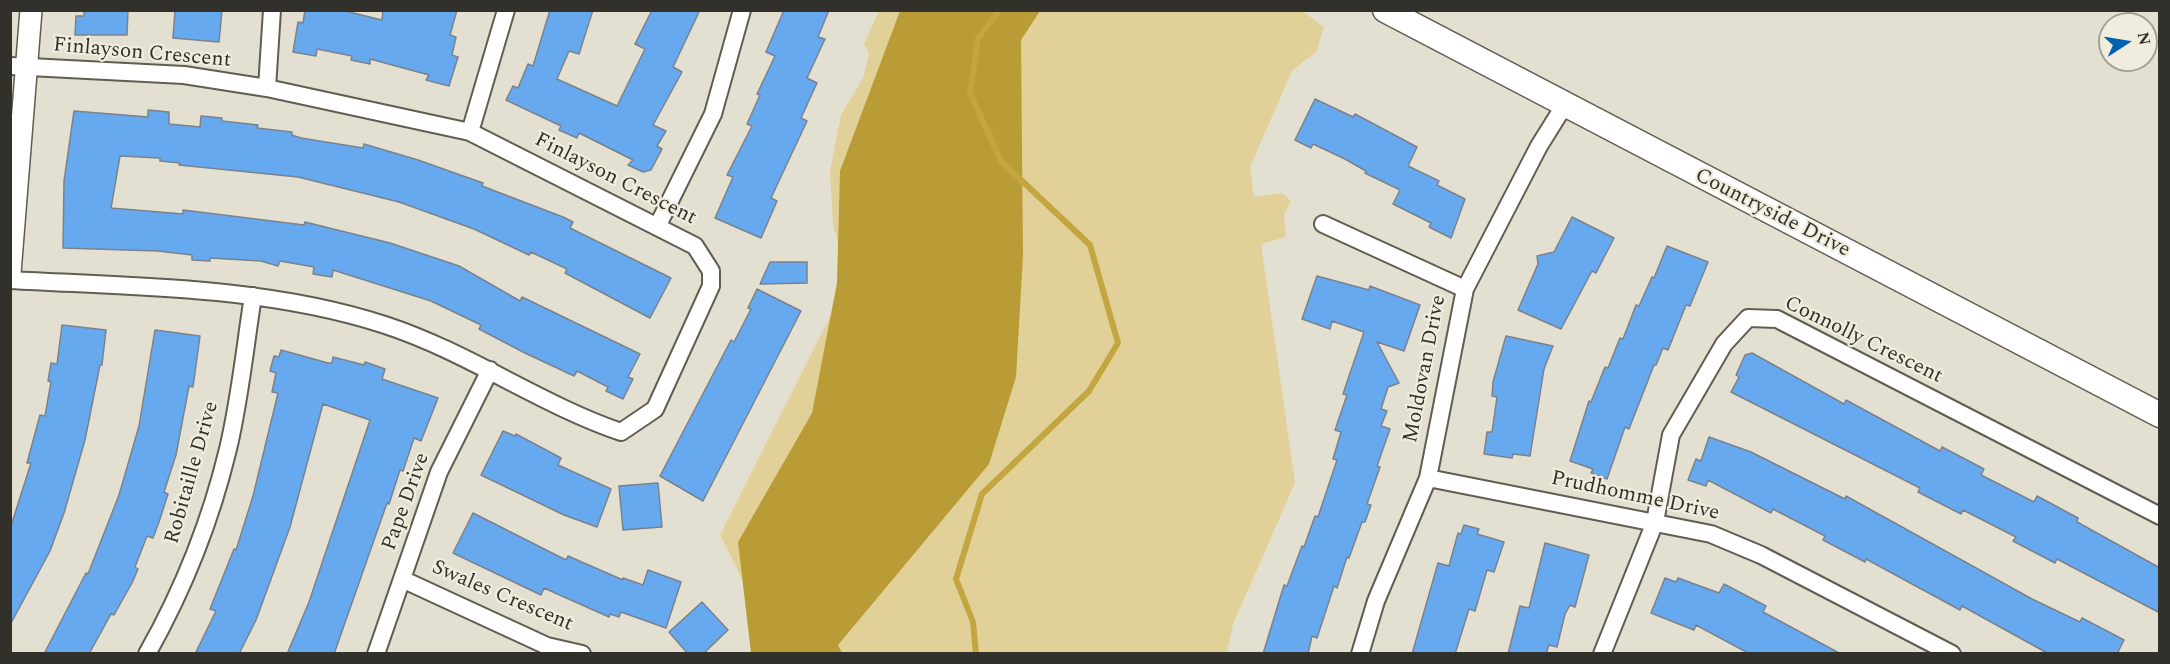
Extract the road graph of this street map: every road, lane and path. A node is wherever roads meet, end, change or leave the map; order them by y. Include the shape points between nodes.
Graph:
1 (31, 10) edge
2 (272, 10) edge
3 (506, 10) edge
4 (742, 10) edge
5 (1385, 10) edge
6 (18, 67) edge
7 (267, 88) junction
8 (1564, 106) junction
9 (470, 132) junction
10 (1323, 224) dead end
11 (658, 225) junction
12 (10, 273) edge
13 (10, 280) edge
14 (1465, 289) junction
15 (253, 296) junction
16 (490, 370) junction
17 (2160, 415) edge
18 (1428, 478) junction
19 (2160, 516) edge
20 (1655, 522) junction
21 (404, 580) junction
22 (147, 654) edge
23 (376, 654) edge
24 (582, 654) edge
25 (1359, 654) edge
26 (1602, 654) edge
27 (1952, 654) edge

1 - 6 street
2 - 7 street
3 - 9 street
4 - 11 street via 713,114
5 - 8 main road, Countryside Drive
6 - 7 street, Finlayson Crescent via 184,75
6 - 12 street
7 - 9 street, Finlayson Crescent
8 - 14 street, Moldovan Drive
8 - 17 main road, Countryside Drive
9 - 11 street, Finlayson Crescent
10 - 14 street
11 - 16 street, Finlayson Crescent via 695,246 711,271 711,286 655,409 621,432 588,421
13 - 15 street, Finlayson Crescent
14 - 18 street, Moldovan Drive
15 - 16 street, Finlayson Crescent via 320,307 385,325
15 - 22 street, Robitaille Drive via 238,403 214,498 182,585
16 - 21 street, Pape Drive via 439,472
18 - 20 street, Prudhomme Drive
18 - 25 street, Moldovan Drive via 1376,602
19 - 20 street, Connolly Crescent via 1777,319 1748,318 1724,344 1671,435
20 - 26 street, Connolly Crescent
20 - 27 street, Prudhomme Drive via 1711,534 1761,555
21 - 23 street, Pape Drive
21 - 24 street, Swales Crescent via 547,646

